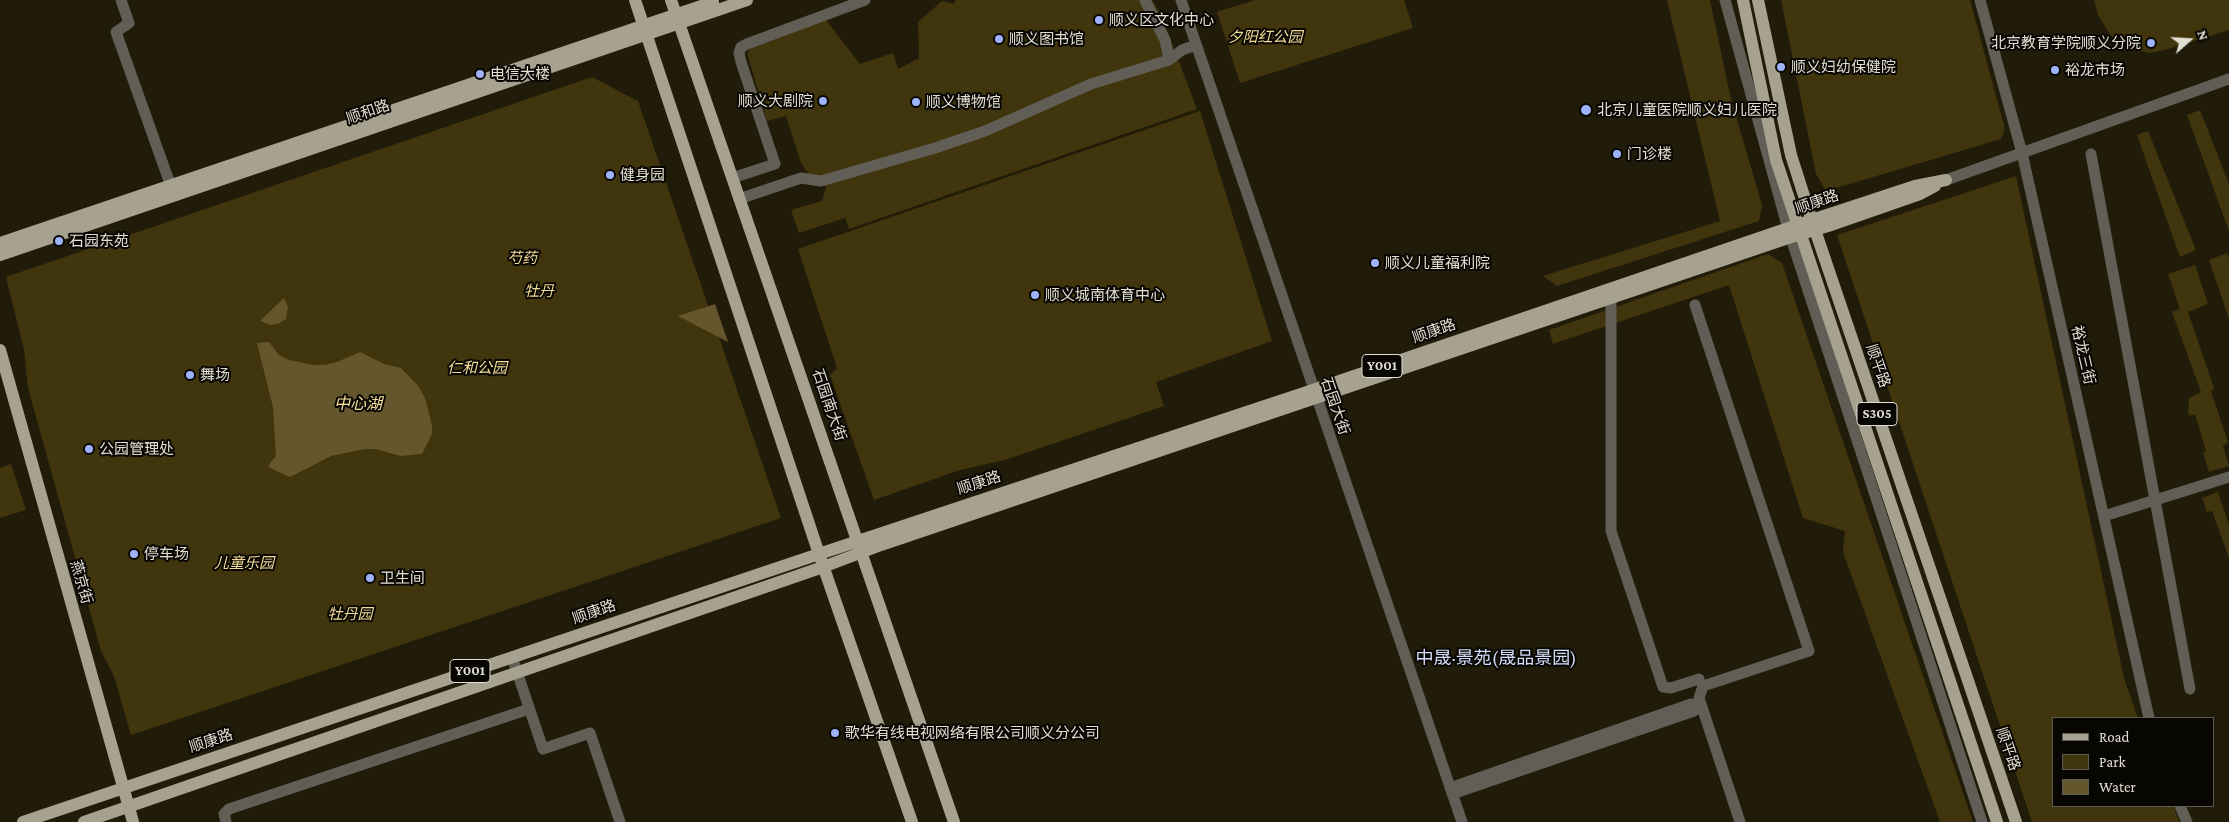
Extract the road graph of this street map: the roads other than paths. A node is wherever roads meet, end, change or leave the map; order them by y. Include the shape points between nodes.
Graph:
1 (120, 0) edge
2 (635, 0) edge
3 (671, 0) edge
4 (720, 0) edge
5 (747, 0) edge
6 (865, 0) edge
7 (1145, 0) edge
8 (1180, 0) edge
9 (1725, 0) edge
10 (1742, 0) edge
11 (1758, 0) edge
12 (1980, 0) edge
13 (678, 18) junction
14 (644, 30) junction
15 (1165, 40) junction
16 (1195, 44) junction
17 (1169, 59) junction
18 (2229, 79) edge
19 (2022, 153) junction
20 (2091, 154) dead end
21 (774, 164) junction
22 (732, 178) junction
23 (1946, 180) joint
24 (782, 185) junction
25 (172, 190) junction
26 (740, 199) junction
27 (1813, 225) junction
28 (1794, 231) junction
29 (0, 243) edge
30 (0, 255) edge
31 (1611, 299) junction
32 (1695, 305) dead end
33 (0, 350) edge
34 (1315, 394) junction
35 (2229, 477) edge
36 (2154, 500) junction
37 (2104, 516) junction
38 (860, 546) junction
39 (819, 554) junction
40 (823, 566) junction
41 (512, 656) junction
42 (518, 671) junction
43 (1699, 679) dead end
44 (2190, 689) dead end
45 (1692, 707) dead end
46 (529, 709) junction
47 (2149, 717) edge
48 (122, 787) junction
49 (1451, 791) junction
50 (128, 806) junction
51 (2180, 807) edge
52 (23, 822) edge
53 (84, 822) edge
54 (133, 822) edge
55 (226, 822) edge
56 (620, 822) edge
57 (912, 822) edge
58 (954, 822) edge
59 (1462, 822) edge
60 (1740, 822) edge
61 (1982, 822) edge
62 (1997, 822) edge
63 (2016, 822) edge
64 (2187, 822) edge

1 - 25 street via 129,23 116,32
2 - 14 main road
3 - 13 main road, 石园南大街
4 - 13 main road, 顺和路
5 - 13 main road, 顺和路
6 - 21 street via 741,47 741,62
7 - 15 street
8 - 16 street, 石园大街
9 - 28 street
10 - 28 main road, 顺平路 / S305
11 - 27 main road, 顺平路 / S305 via 1791,155
12 - 19 street, 裕龙三街
13 - 14 main road, 顺和路
13 - 22 main road, 石园南大街
14 - 25 main road, 顺和路
14 - 39 main road
15 - 16 street via 1173,47
15 - 17 street
16 - 17 street
16 - 34 street, 石园大街
17 - 24 street via 1091,84 984,131 935,148 821,181 801,178
18 - 19 street, 顺康路 / Y001
19 - 23 street, 顺康路 / Y001
19 - 37 street, 裕龙三街
20 - 36 street
21 - 22 street
21 - 24 street
22 - 26 main road, 石园南大街
23 - 27 main road, 顺康路 / Y001 via 1915,186
24 - 26 street
25 - 29 main road, 顺和路
25 - 30 main road, 顺和路
26 - 38 main road, 石园南大街
27 - 28 main road, 顺康路 / Y001
27 - 63 main road, 顺平路 / S305
28 - 31 main road, 顺康路
28 - 34 main road, 顺康路 / Y001
28 - 61 street
28 - 62 main road, 顺平路 / S305
31 - 34 main road, 顺康路
31 - 43 street via 1611,532 1663,687
32 - 60 street via 1809,651 1703,686 1699,698
33 - 48 main road, 燕京街
34 - 38 main road, 顺康路 / Y001
34 - 49 street, 石园大街
35 - 36 street
36 - 37 street
36 - 44 street
37 - 47 street, 裕龙三街
38 - 39 main road, 顺康路 / Y001
38 - 40 main road, 顺康路
38 - 58 main road, 石园南大街
39 - 40 main road
39 - 41 main road, 顺康路 / Y001
40 - 42 main road, 顺康路
40 - 57 main road
41 - 42 street
41 - 48 main road, 顺康路 / Y001
42 - 46 street
42 - 50 main road, 顺康路
45 - 49 street
46 - 55 street via 229,809 224,814
46 - 56 street via 543,749 590,733
48 - 50 main road, 燕京街
48 - 52 main road, 顺康路 / Y001
49 - 59 street, 石园大街
50 - 53 main road, 顺康路
50 - 54 main road, 燕京街
51 - 64 street

